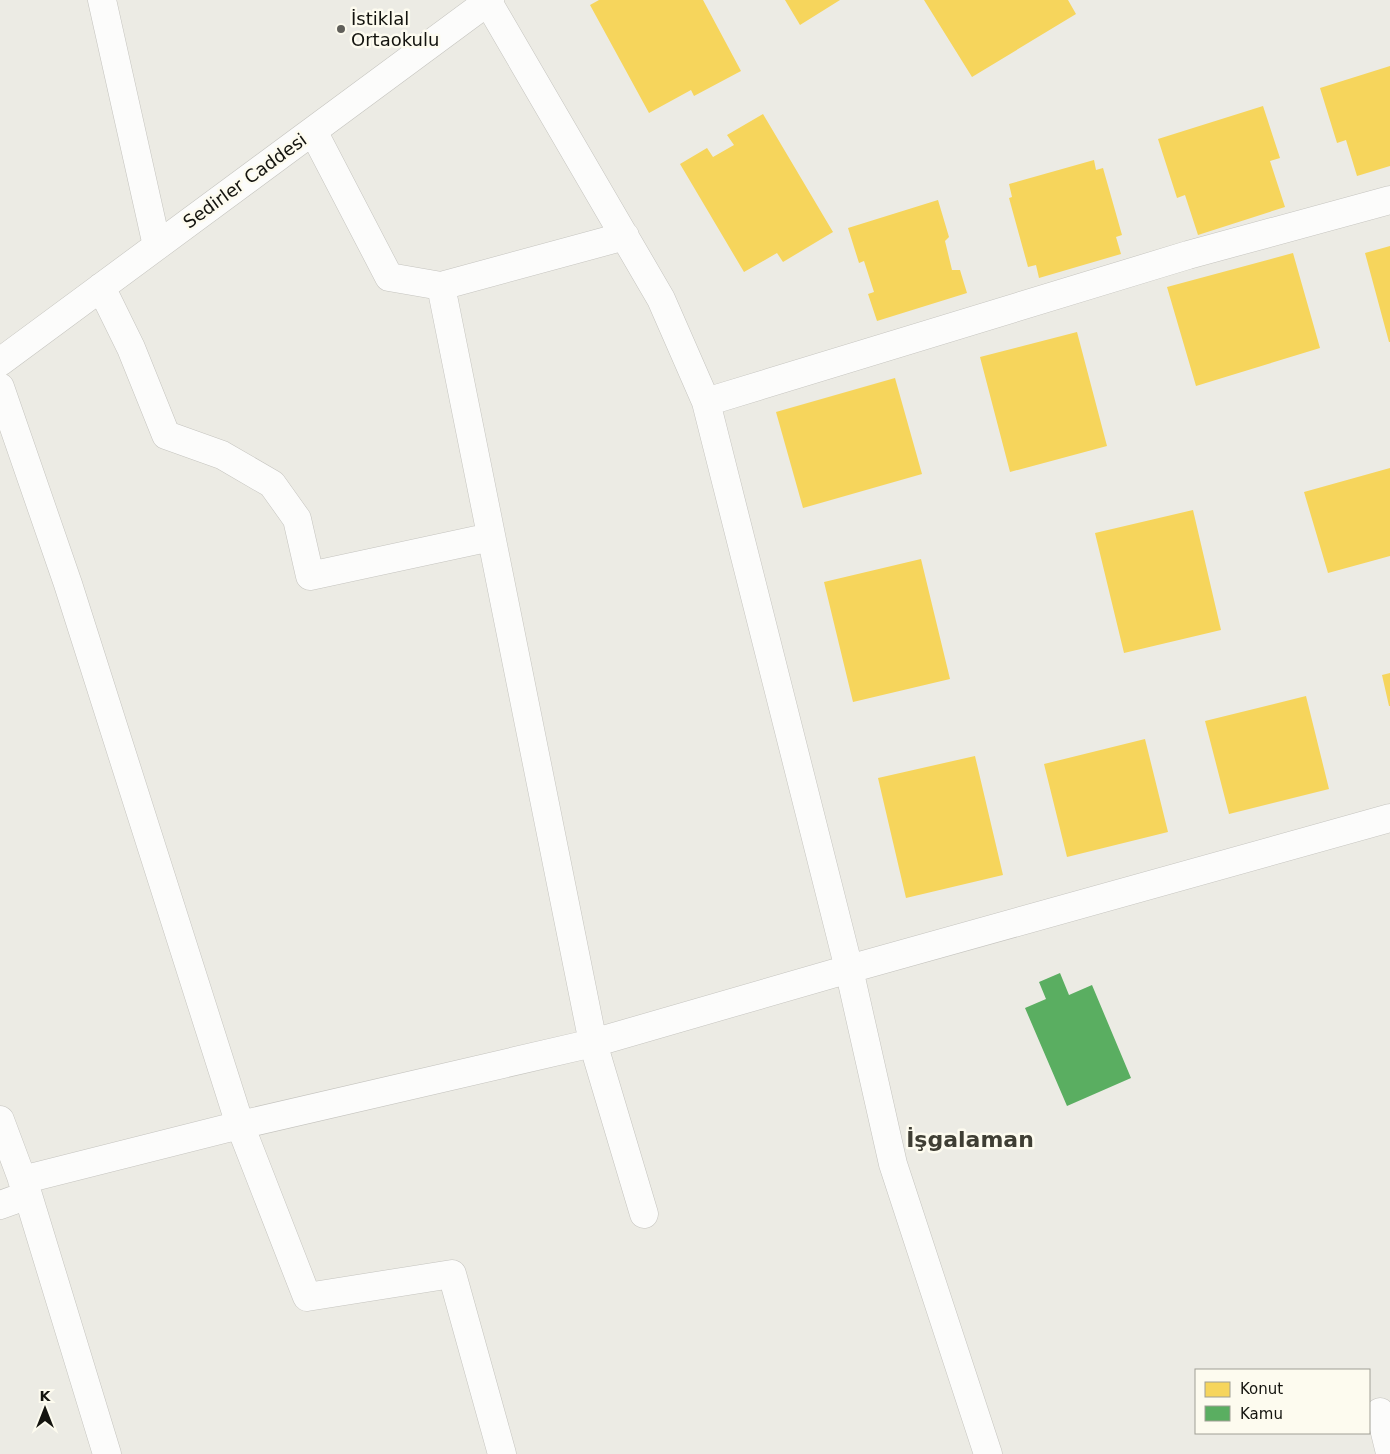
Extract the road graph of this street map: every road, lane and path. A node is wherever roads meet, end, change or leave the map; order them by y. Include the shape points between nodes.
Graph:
1 (102, 0) edge
2 (489, 1) edge
3 (313, 131) junction
4 (1390, 200) edge
5 (625, 236) junction
6 (157, 246) junction
7 (441, 286) junction
8 (101, 287) junction
9 (0, 362) edge
10 (0, 387) edge
11 (706, 402) junction
12 (492, 537) junction
13 (1390, 818) edge
14 (849, 968) junction
15 (593, 1043) junction
16 (0, 1120) edge
17 (240, 1125) junction
18 (25, 1187) junction
19 (0, 1205) edge
20 (644, 1214) dead end
21 (1380, 1412) dead end
22 (1390, 1453) edge
23 (107, 1454) edge
24 (502, 1454) edge
25 (988, 1454) edge

1 - 6 street
2 - 3 street, Sedirler Caddesi
2 - 5 street
3 - 6 street, Sedirler Caddesi
3 - 7 street via 389,277
4 - 11 street via 1188,255
5 - 7 street
5 - 11 street via 662,299
6 - 8 street, Sedirler Caddesi
7 - 12 street
8 - 9 street, Sedirler Caddesi
8 - 12 street via 131,348 166,435 222,456 272,484 297,519 310,576
10 - 17 street via 68,584
11 - 14 street
12 - 15 street
13 - 14 street
14 - 15 street
14 - 25 street via 893,1164
15 - 17 street
15 - 20 street
16 - 18 street
17 - 18 street
17 - 24 street via 307,1297 452,1274
18 - 19 street
18 - 23 street
21 - 22 street

